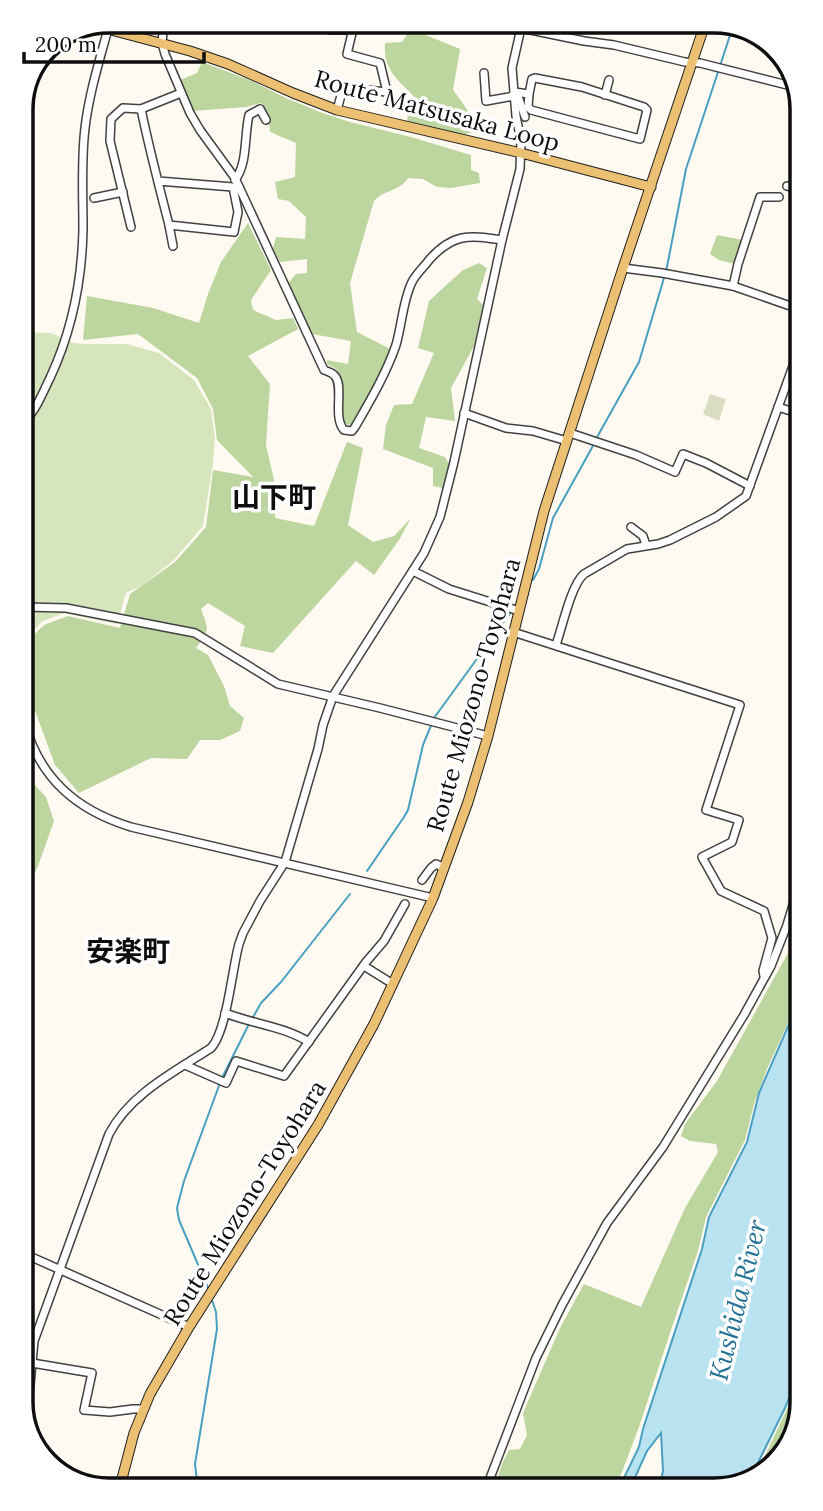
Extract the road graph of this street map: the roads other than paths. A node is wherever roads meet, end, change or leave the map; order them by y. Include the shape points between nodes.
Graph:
1 (107, 33) edge
2 (123, 33) edge
3 (163, 33) edge
4 (352, 33) edge
5 (516, 33) edge
6 (550, 33) edge
7 (702, 33) edge
8 (162, 43) junction
9 (692, 63) junction
10 (484, 73) dead end
11 (609, 80) dead end
12 (785, 85) edge
13 (181, 93) junction
14 (515, 94) junction
15 (528, 94) junction
16 (606, 94) junction
17 (141, 108) junction
18 (337, 110) junction
19 (525, 117) dead end
20 (266, 120) dead end
21 (520, 153) junction
22 (235, 178) junction
23 (158, 181) junction
24 (787, 186) dead end
25 (233, 187) junction
26 (651, 187) junction
27 (790, 187) edge
28 (123, 192) junction
29 (779, 197) dead end
30 (94, 198) dead end
31 (169, 225) junction
32 (131, 227) dead end
33 (502, 240) junction
34 (173, 246) dead end
35 (623, 268) junction
36 (733, 286) junction
37 (790, 306) edge
38 (790, 374) edge
39 (778, 407) junction
40 (790, 411) edge
41 (33, 412) edge
42 (464, 412) junction
43 (569, 437) junction
44 (750, 486) junction
45 (631, 527) dead end
46 (646, 545) junction
47 (413, 571) junction
48 (33, 607) edge
49 (519, 611) junction
50 (513, 632) junction
51 (556, 645) junction
52 (333, 696) junction
53 (488, 736) junction
54 (33, 747) edge
55 (285, 862) junction
56 (444, 869) junction
57 (422, 880) dead end
58 (433, 898) junction
59 (405, 904) dead end
60 (790, 913) edge
61 (364, 967) junction
62 (764, 980) junction
63 (393, 984) junction
64 (225, 1013) junction
65 (310, 1042) junction
66 (185, 1065) junction
67 (33, 1258) edge
68 (60, 1269) junction
69 (190, 1327) junction
70 (33, 1335) edge
71 (33, 1363) edge
72 (144, 1409) junction
73 (122, 1478) edge
74 (490, 1478) edge

1 - 41 street via 85,130 81,267 74,313
2 - 8 main road, Route Matsusaka Loop
3 - 8 street
4 - 18 street via 347,54 380,63 387,92 343,88
5 - 14 street
6 - 9 street
7 - 9 main road, Route Miozono-Toyohara
8 - 13 street
8 - 18 main road, Route Matsusaka Loop via 228,64
9 - 12 street
9 - 26 main road, Route Miozono-Toyohara
10 - 14 street via 486,101
11 - 16 street
13 - 17 street
13 - 22 street via 200,131
14 - 15 street
14 - 19 street
14 - 21 street
15 - 16 street via 536,78
15 - 16 street via 531,110 640,139 647,110
17 - 23 street
17 - 28 street via 123,108 111,119 110,141
18 - 21 main road, Route Matsusaka Loop
20 - 22 street via 260,109 249,115 243,164
21 - 26 main road, Route Matsusaka Loop
21 - 33 street
22 - 25 street
22 - 33 street via 324,370 338,381 339,424 347,431 355,428 380,384 415,277 439,249 461,238
23 - 25 street
23 - 31 street
24 - 27 street
25 - 31 street via 238,212 234,232
26 - 35 main road, Route Miozono-Toyohara
28 - 30 street
28 - 32 street
29 - 36 street via 760,197
31 - 34 street
33 - 42 street
35 - 36 street
35 - 43 main road, Route Miozono-Toyohara
36 - 37 street
38 - 39 street
39 - 40 street
39 - 44 street
42 - 43 street via 506,428
42 - 47 street via 440,517
43 - 44 street via 595,441 675,472 683,454
43 - 49 main road, Route Miozono-Toyohara via 544,511
44 - 46 street via 743,498 716,517 670,540
45 - 46 street
46 - 51 street via 627,549 579,578
47 - 49 street via 449,589
47 - 52 street
48 - 52 street via 66,608 195,633 278,684
49 - 50 main road, Route Miozono-Toyohara
50 - 51 street
50 - 53 main road, Route Miozono-Toyohara
51 - 62 street via 740,705 706,810 739,820 732,842 702,858 721,891 764,911 772,938
52 - 53 street
52 - 55 street
53 - 56 main road, Route Miozono-Toyohara
54 - 55 street via 46,771 70,796 104,817
55 - 58 street
55 - 64 street via 243,933
56 - 57 street via 436,864
56 - 58 main road, Route Miozono-Toyohara
58 - 63 main road, Route Miozono-Toyohara
59 - 61 street
60 - 62 street
61 - 63 street
61 - 65 street
62 - 74 street via 663,1147 594,1244 536,1358
63 - 69 main road, Route Miozono-Toyohara via 318,1125
64 - 65 street
64 - 66 street via 215,1043
65 - 66 street via 284,1076 236,1061 226,1083
66 - 68 street via 135,1099 113,1126
67 - 68 street
68 - 69 street
68 - 70 street
69 - 72 main road, Route Miozono-Toyohara
71 - 72 street via 92,1373 84,1410
72 - 73 main road, Route Miozono-Toyohara

